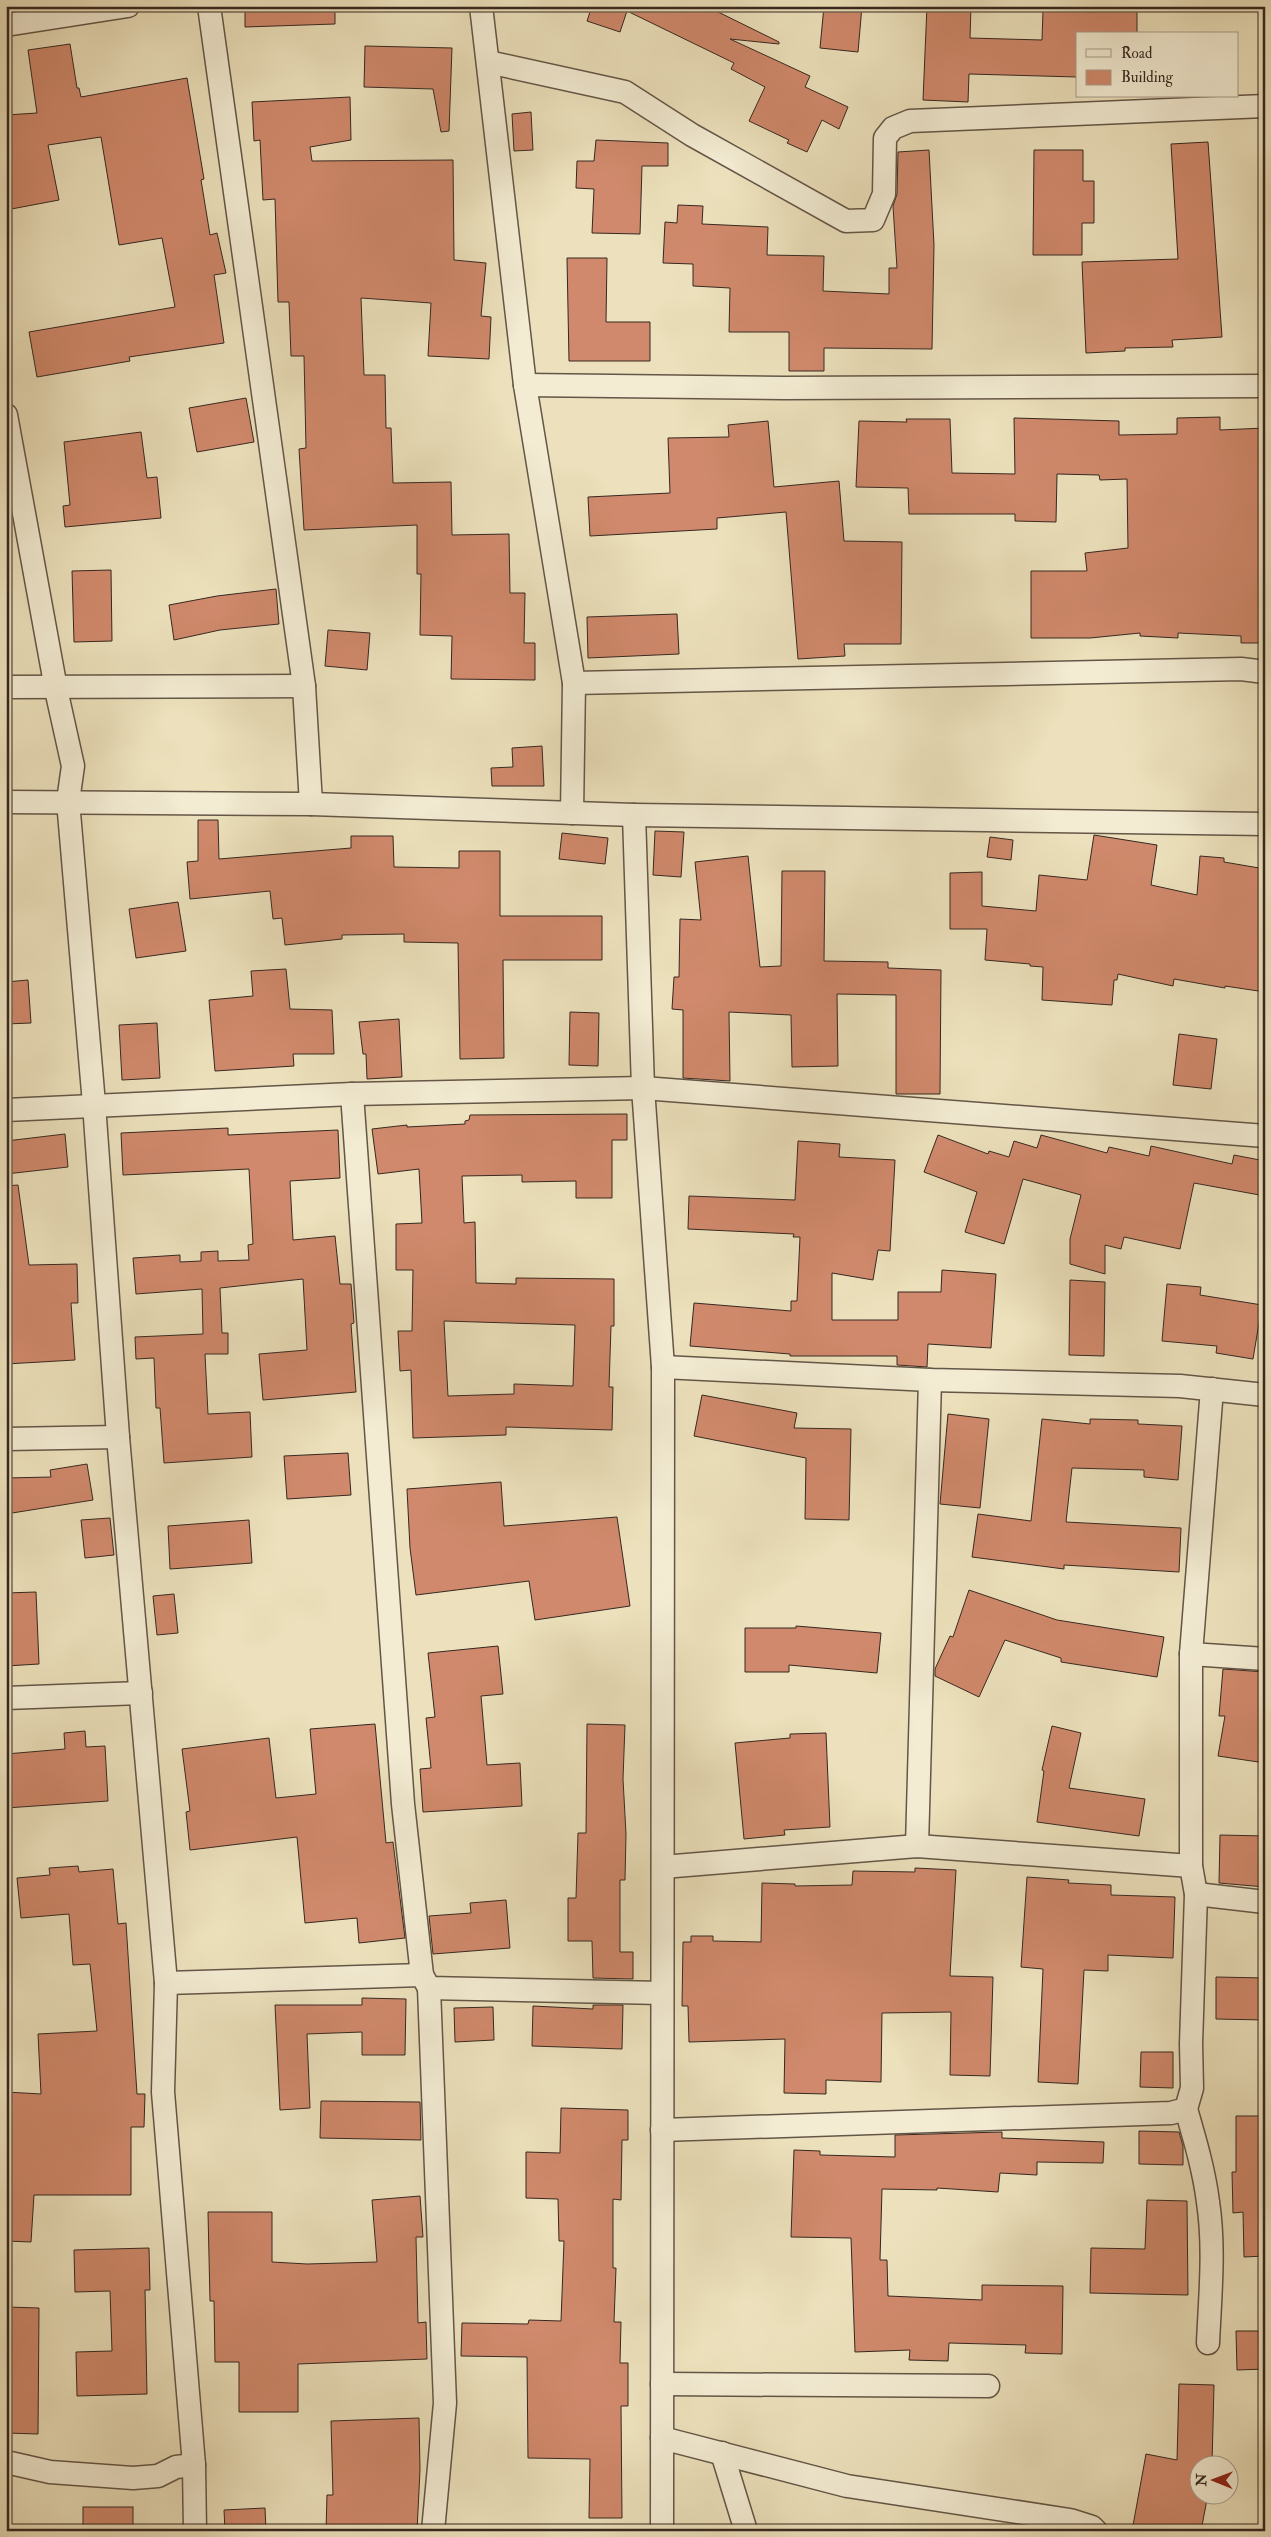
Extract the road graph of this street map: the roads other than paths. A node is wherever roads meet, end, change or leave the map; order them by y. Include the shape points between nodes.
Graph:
1 (128, 6) edge
2 (209, 6) edge
3 (480, 6) edge
4 (6, 25) edge
5 (488, 62) junction
6 (1265, 106) edge
7 (525, 385) junction
8 (1265, 386) edge
9 (6, 415) edge
10 (1265, 672) edge
11 (574, 683) junction
12 (304, 686) junction
13 (6, 687) edge
14 (56, 688) junction
15 (68, 801) junction
16 (6, 802) edge
17 (311, 804) junction
18 (572, 812) junction
19 (634, 815) junction
20 (1265, 824) edge
21 (642, 1088) junction
22 (352, 1094) junction
23 (94, 1104) junction
24 (6, 1110) edge
25 (1265, 1136) edge
26 (663, 1367) junction
27 (930, 1380) junction
28 (1212, 1389) junction
29 (1265, 1396) edge
30 (118, 1437) junction
31 (6, 1439) edge
32 (1191, 1654) junction
33 (1265, 1659) edge
34 (141, 1693) junction
35 (6, 1698) edge
36 (917, 1846) junction
37 (1191, 1866) junction
38 (663, 1867) junction
39 (1196, 1894) junction
40 (1265, 1902) edge
41 (425, 1981) junction
42 (166, 1983) junction
43 (662, 1993) junction
44 (1186, 2110) junction
45 (662, 2130) junction
46 (1208, 2343) dead end
47 (662, 2384) junction
48 (988, 2386) dead end
49 (662, 2438) junction
50 (722, 2453) junction
51 (6, 2462) edge
52 (194, 2465) junction
53 (195, 2531) edge
54 (433, 2531) edge
55 (662, 2531) edge
56 (746, 2531) edge
57 (1096, 2531) edge

1 - 4 street
2 - 12 street
3 - 5 street
5 - 6 street via 625,92 692,135 846,221 873,220 884,194 885,138 893,128 910,121
5 - 7 street
7 - 8 street via 784,388
7 - 11 street
9 - 14 street
10 - 11 street via 1241,669
11 - 18 street
12 - 14 street
12 - 17 street
13 - 14 street
14 - 15 street via 73,766
15 - 16 street
15 - 17 street
15 - 23 street
17 - 18 street
18 - 19 street
19 - 20 street
19 - 21 street
21 - 22 street
21 - 25 street
21 - 26 street
22 - 23 street
22 - 41 street via 403,1804
23 - 24 street
23 - 30 street
26 - 27 street
26 - 38 street
27 - 28 street
27 - 36 street
28 - 29 street
28 - 32 street
30 - 31 street
30 - 34 street
32 - 33 street
32 - 37 street
34 - 35 street
34 - 42 street
36 - 37 street
36 - 38 street
37 - 39 street
38 - 43 street
39 - 40 street
39 - 44 street via 1192,2088
41 - 42 street
41 - 43 street
41 - 54 street via 445,2402
42 - 52 street via 163,2092
43 - 45 street
44 - 45 street
44 - 46 street via 1202,2165 1208,2204 1211,2273
45 - 47 street
47 - 48 street
47 - 49 street
49 - 50 street
49 - 55 street
50 - 56 street
50 - 57 street via 847,2486 1070,2520 1092,2526
51 - 52 street via 50,2472 133,2478 158,2476 176,2467
52 - 53 street

